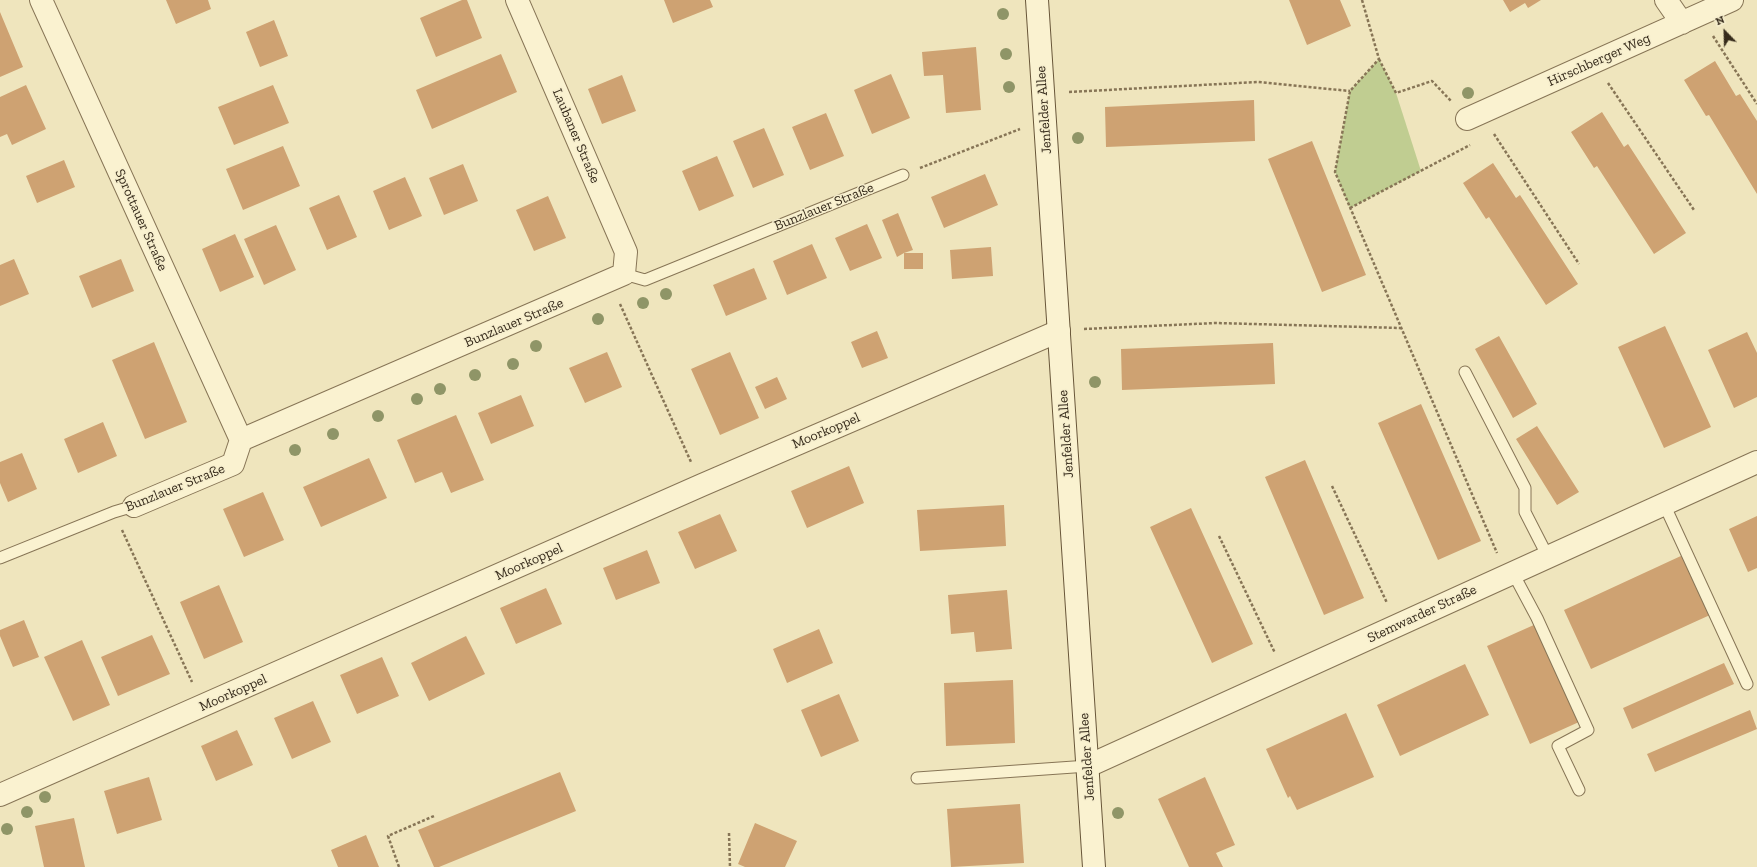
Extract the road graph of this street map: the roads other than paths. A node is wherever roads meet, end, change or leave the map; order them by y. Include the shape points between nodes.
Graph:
1 (41, 0) edge
2 (517, 0) edge
3 (1037, 0) edge
4 (1666, 0) edge
5 (1732, 0) edge
6 (1690, 19) junction
7 (1467, 119) road end
8 (903, 175) road end
9 (617, 278) junction
10 (1059, 330) junction
11 (1465, 372) dead end
12 (241, 440) junction
13 (1757, 462) edge
14 (1664, 504) junction
15 (134, 506) joint
16 (1548, 557) junction
17 (0, 558) edge
18 (1510, 574) junction
19 (1746, 684) dead end
20 (1088, 766) junction
21 (917, 778) dead end
22 (1579, 790) dead end
23 (0, 795) edge
24 (1094, 867) edge

1 - 12 street, Sprottauer Straße
2 - 9 street, Laubaner Straße via 626,252
3 - 10 street, Jenfelder Allee
4 - 6 street
5 - 6 street, Hirschberger Weg
6 - 7 street, Hirschberger Weg
8 - 9 lane, Bunzlauer Straße via 645,280
9 - 12 street, Bunzlauer Straße
10 - 20 street, Jenfelder Allee
10 - 23 street, Moorkoppel
11 - 16 lane via 1525,488 1525,512
12 - 15 street, Bunzlauer Straße via 233,464
13 - 14 street, Stemwarder Straße
14 - 16 street, Stemwarder Straße
14 - 19 lane
15 - 17 lane, Bunzlauer Straße
16 - 18 street, Stemwarder Straße
18 - 20 street, Stemwarder Straße
18 - 22 lane via 1537,618 1588,730 1558,746
20 - 21 lane
20 - 24 street, Jenfelder Allee

